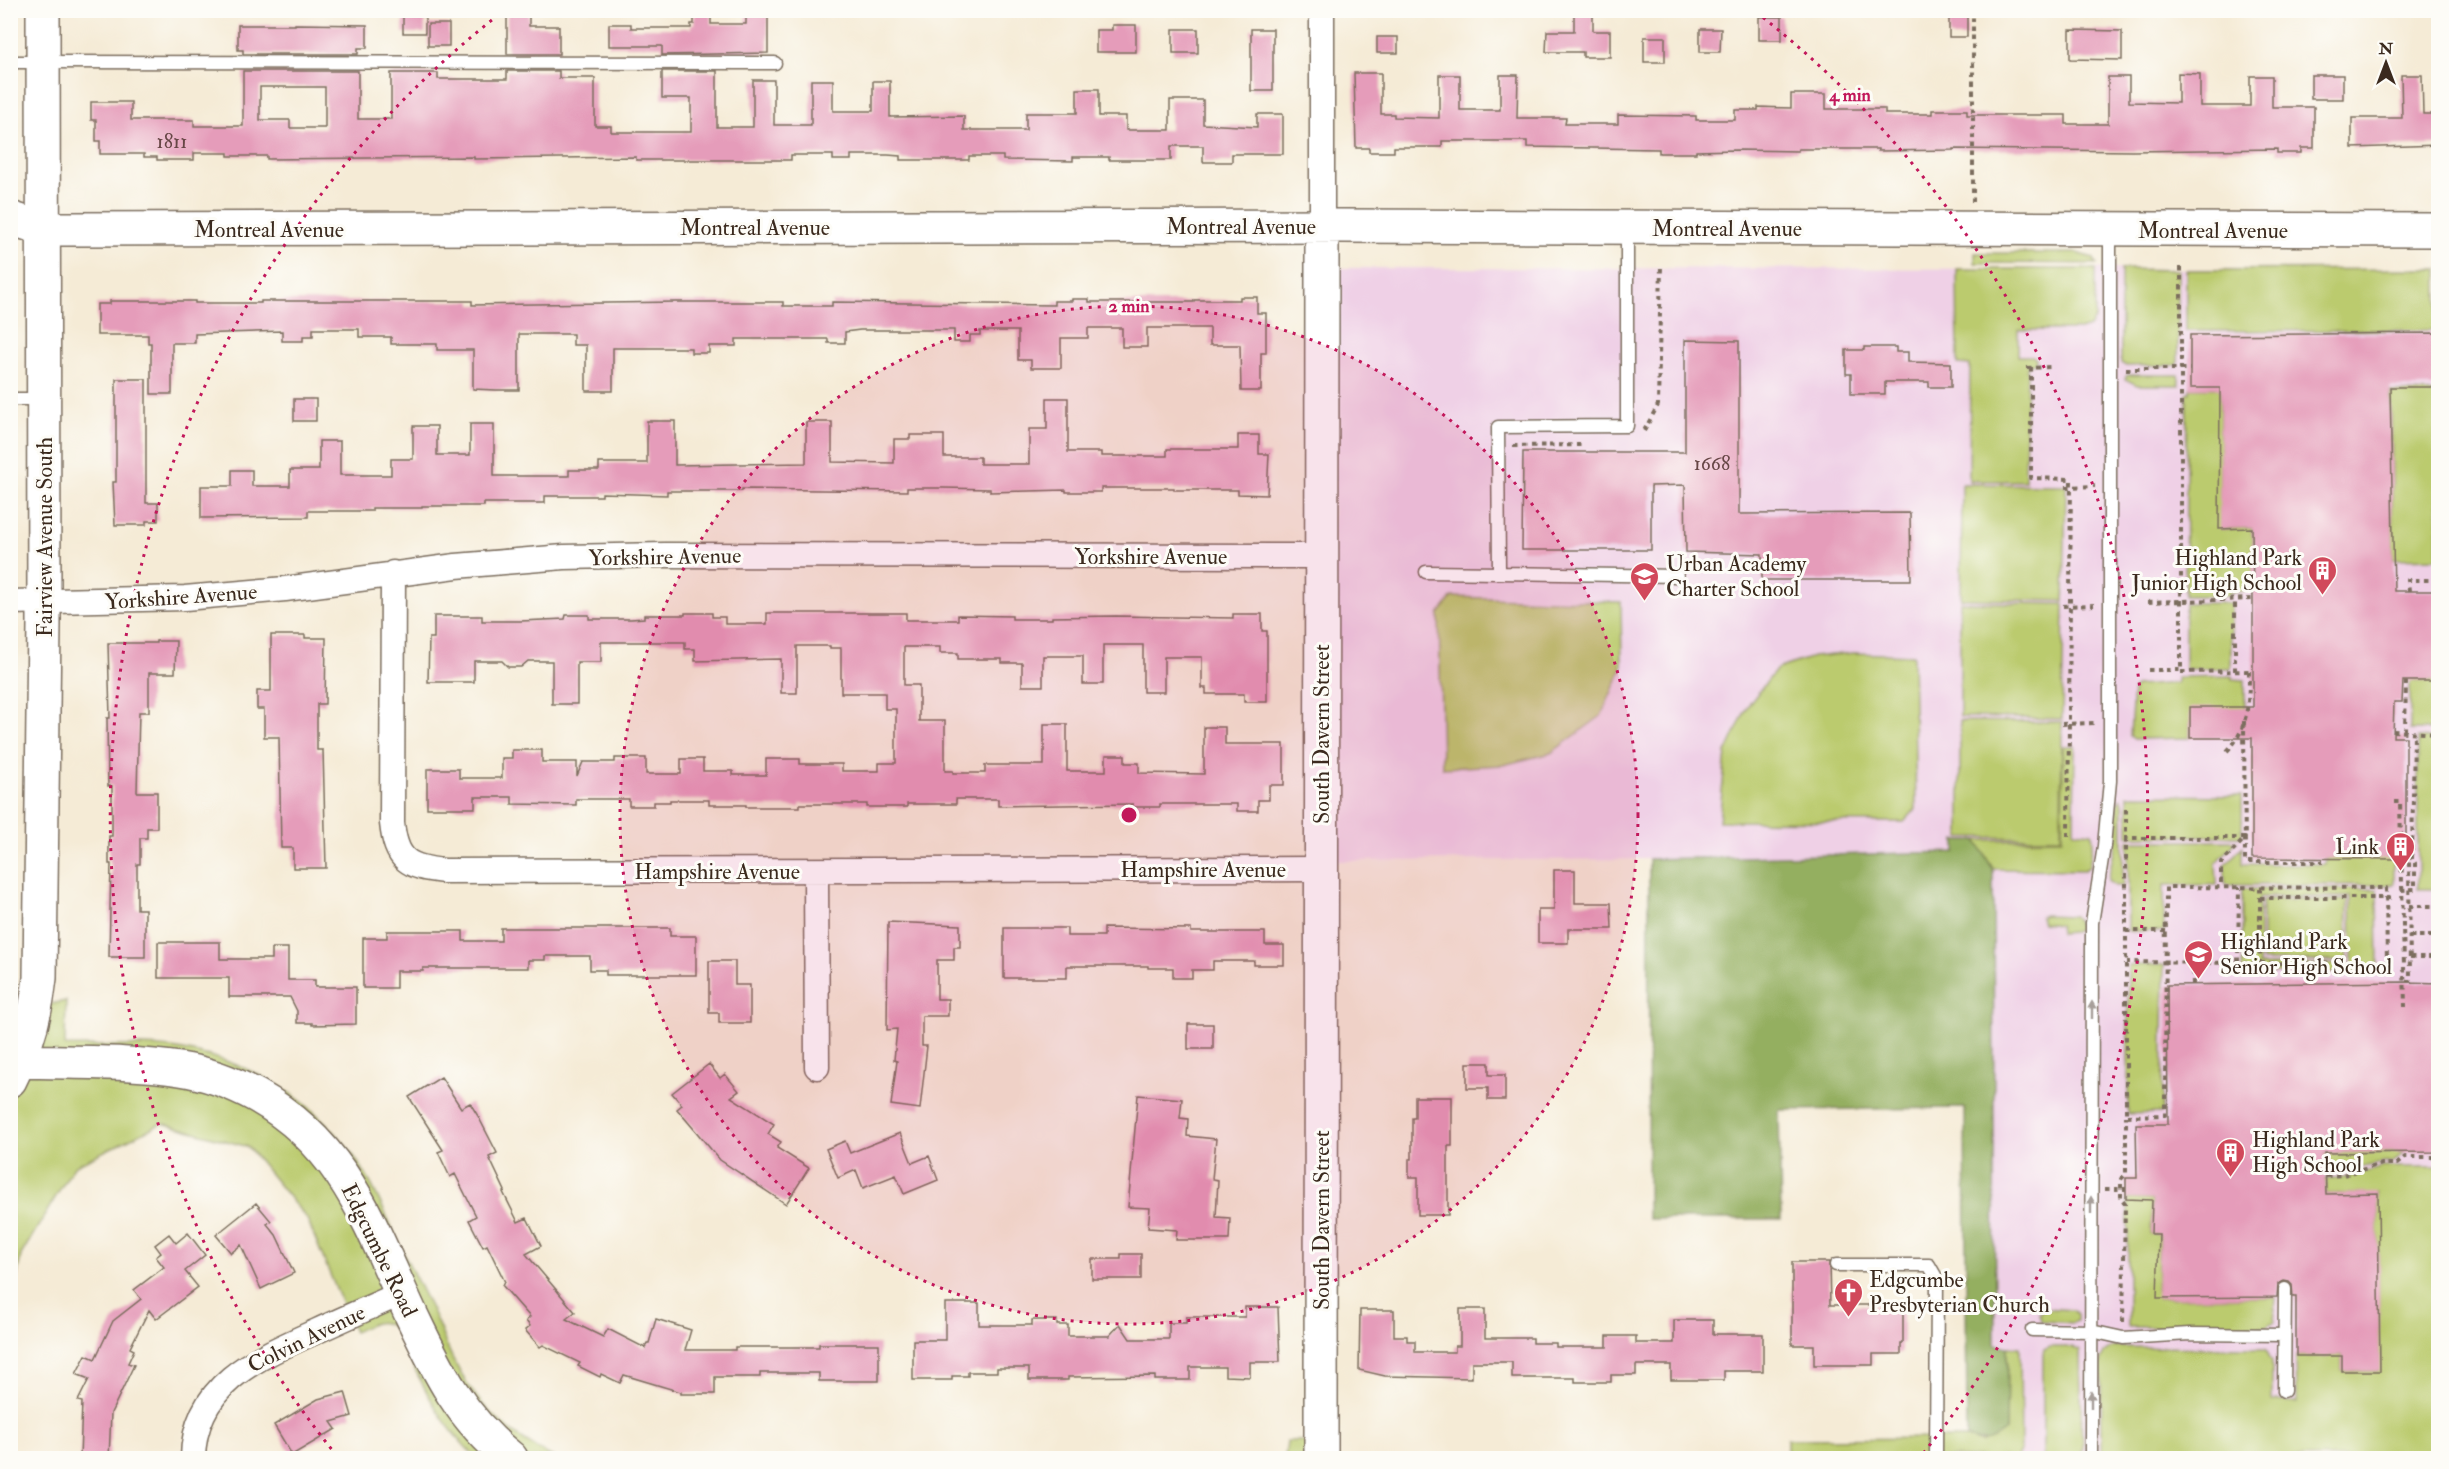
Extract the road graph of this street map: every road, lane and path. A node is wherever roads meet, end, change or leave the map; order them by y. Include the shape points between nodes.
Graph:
1 (43, 10) edge
2 (1322, 10) edge
3 (1973, 10) edge
4 (10, 62) edge
5 (44, 62) junction
6 (775, 63) dead end
7 (1973, 203) dead end
8 (10, 218) edge
9 (1322, 226) junction
10 (1627, 227) junction
11 (44, 229) junction
12 (2110, 229) junction
13 (2439, 230) edge
14 (10, 239) edge
15 (2181, 267) dead end
16 (2051, 367) dead end
17 (2110, 369) junction
18 (2181, 369) junction
19 (2190, 369) dead end
20 (10, 399) edge
21 (44, 399) junction
22 (2110, 486) junction
23 (2068, 487) junction
24 (1322, 556) junction
25 (1426, 572) dead end
26 (393, 573) junction
27 (1499, 573) junction
28 (1677, 576) dead end
29 (2439, 580) edge
30 (2409, 591) dead end
31 (2235, 599) junction
32 (2253, 599) dead end
33 (2180, 600) junction
34 (10, 602) edge
35 (44, 602) junction
36 (2148, 602) dead end
37 (2070, 605) junction
38 (2110, 605) junction
39 (2063, 606) dead end
40 (2148, 670) dead end
41 (2181, 670) junction
42 (2235, 671) junction
43 (2406, 681) dead end
44 (2244, 720) junction
45 (2068, 723) junction
46 (2110, 723) junction
47 (2062, 724) dead end
48 (2393, 731) dead end
49 (2405, 732) junction
50 (2414, 734) junction
51 (2439, 734) edge
52 (2227, 751) dead end
53 (2110, 781) junction
54 (2394, 802) dead end
55 (2068, 837) dead end
56 (2126, 838) junction
57 (2244, 838) junction
58 (2410, 859) junction
59 (2400, 860) junction
60 (2324, 862) dead end
61 (1321, 869) junction
62 (816, 871) junction
63 (2221, 887) junction
64 (2239, 887) junction
65 (2260, 888) junction
66 (2401, 890) junction
67 (2409, 890) junction
68 (2260, 898) junction
69 (2386, 898) junction
70 (2394, 898) dead end
71 (2409, 906) junction
72 (2439, 906) edge
73 (2126, 931) junction
74 (2166, 931) junction
75 (2410, 936) junction
76 (2439, 936) edge
77 (2410, 957) junction
78 (2439, 957) edge
79 (2127, 962) junction
80 (2166, 962) junction
81 (2193, 962) junction
82 (2238, 962) junction
83 (2260, 963) junction
84 (2407, 981) dead end
85 (2193, 984) dead end
86 (2405, 1007) dead end
87 (14, 1067) edge
88 (817, 1067) dead end
89 (2126, 1116) junction
90 (2439, 1157) edge
91 (2326, 1176) dead end
92 (1836, 1265) dead end
93 (2285, 1289) dead end
94 (402, 1293) junction
95 (2032, 1330) dead end
96 (2091, 1331) junction
97 (2284, 1335) junction
98 (2123, 1338) junction
99 (2284, 1391) dead end
100 (193, 1458) edge
101 (511, 1458) edge
102 (1321, 1458) edge
103 (1936, 1458) edge
104 (2091, 1458) edge

1 - 5 street, Fairview Avenue South
2 - 9 street, South Davern Street
3 - 7 path
4 - 5 lane
5 - 6 lane
5 - 11 street, Fairview Avenue South
8 - 11 street, Montreal Avenue
9 - 10 street, Montreal Avenue
9 - 11 street, Montreal Avenue
9 - 24 street, South Davern Street
10 - 12 street, Montreal Avenue
10 - 27 lane via 1627,426 1498,427
11 - 14 street, Montreal Avenue
11 - 21 street, Fairview Avenue South
12 - 13 street, Montreal Avenue
12 - 17 lane
15 - 18 path
16 - 23 path via 2029,367 2031,477 2071,478
17 - 18 path
17 - 22 lane
18 - 19 path
18 - 33 path
20 - 21 lane
21 - 35 street, Fairview Avenue South
22 - 23 path
22 - 38 lane
23 - 37 path
24 - 26 street, Yorkshire Avenue via 665,555 564,557
24 - 61 street, South Davern Street
25 - 27 lane
26 - 35 street, Yorkshire Avenue via 196,597
26 - 62 street, Hampshire Avenue via 392,824 394,844 403,858 420,868 444,871
27 - 28 lane
29 - 30 path via 2408,580
31 - 32 path
31 - 33 path
31 - 42 path
33 - 36 path
33 - 41 path
34 - 35 street, Yorkshire Avenue
35 - 87 street, Fairview Avenue South via 40,978 31,1029
37 - 38 path
37 - 39 path
37 - 45 path
38 - 46 lane
40 - 41 path
41 - 42 path
42 - 44 path via 2251,671
43 - 49 path
44 - 52 path via 2239,739
44 - 57 path
45 - 46 path
45 - 47 path
45 - 55 path
46 - 53 lane
48 - 49 path
49 - 50 path
50 - 51 path
50 - 58 path
53 - 56 path via 2126,797
96 -> 53 lane via 2092,923
54 - 59 path via 2400,802
56 - 57 path
56 - 73 path
57 - 60 path via 2244,862
57 - 63 path via 2221,864
58 - 59 path
58 - 67 path
59 - 66 path
61 - 62 street, Hampshire Avenue
61 - 102 street, South Davern Street
62 - 88 street
63 - 64 path
63 - 74 path via 2166,887
64 - 65 path
64 - 82 path
65 - 68 path
65 - 69 path via 2386,888
66 - 67 path
66 - 86 path
67 - 71 path
68 - 69 path
68 - 83 path
69 - 70 path
69 - 83 path via 2387,963
71 - 72 path
71 - 75 path
73 - 74 path
73 - 79 path
74 - 80 path
75 - 76 path
75 - 77 path
77 - 78 path
77 - 84 path
79 - 80 path
79 - 89 path
80 - 81 path
80 - 89 path via 2165,1115
81 - 82 path
81 - 85 path
82 - 83 path
87 - 94 street, Edgcumbe Road via 112,1064 180,1069 239,1086 273,1105 326,1151 345,1178
89 - 98 path via 2126,1174 2121,1179 2121,1199 2125,1204
90 - 91 path via 2405,1157 2397,1164
92 - 103 lane via 1929,1265 1937,1279
93 - 97 lane
94 - 100 street, Colvin Avenue via 259,1357 236,1373 219,1389 207,1409
94 - 101 street, Edgcumbe Road via 439,1375 457,1402
95 - 96 lane
96 - 98 lane
104 -> 96 lane
97 - 98 lane
97 - 99 lane

